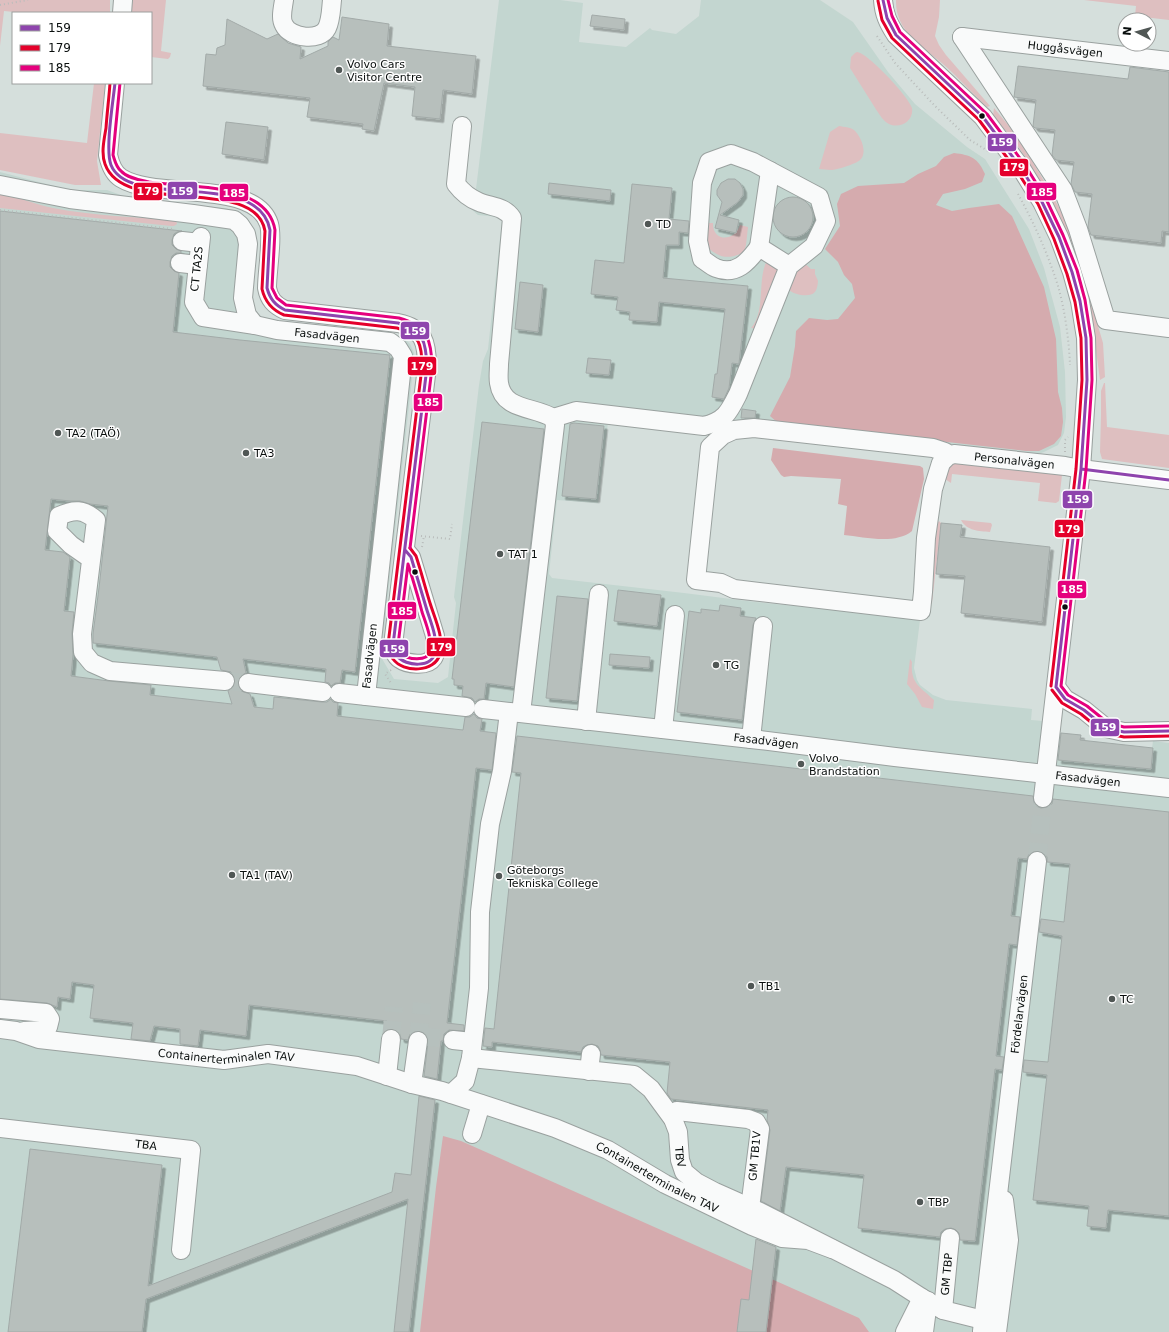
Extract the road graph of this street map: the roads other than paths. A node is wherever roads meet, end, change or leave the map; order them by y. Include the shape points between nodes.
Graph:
1 (122, 0) edge
2 (284, 0) edge
3 (332, 0) edge
4 (883, 0) edge
5 (122, 12) edge
6 (1169, 61) edge
7 (116, 84) edge
8 (462, 126) dead end
9 (770, 171) junction
10 (0, 185) edge
11 (759, 248) junction
12 (199, 255) junction
13 (789, 266) junction
14 (255, 325) junction
15 (1169, 328) edge
16 (553, 418) junction
17 (948, 456) junction
18 (1073, 467) junction
19 (1169, 480) edge
20 (413, 551) junction
21 (91, 559) dead end
22 (599, 594) dead end
23 (675, 615) dead end
24 (763, 626) dead end
25 (224, 681) tunnel mouth
26 (248, 683) tunnel mouth
27 (1056, 687) junction
28 (366, 696) junction
29 (515, 713) junction
30 (586, 721) junction
31 (663, 729) junction
32 (1169, 731) edge
33 (751, 739) junction
34 (1046, 775) junction
35 (1169, 788) edge
36 (1043, 798) tunnel mouth
37 (1037, 861) tunnel mouth
38 (0, 1009) edge
39 (8, 1030) edge
40 (391, 1039) tunnel mouth
41 (453, 1040) tunnel mouth
42 (418, 1041) tunnel mouth
43 (472, 1042) junction
44 (387, 1076) junction
45 (412, 1084) junction
46 (451, 1094) junction
47 (481, 1104) junction
48 (672, 1119) junction
49 (0, 1128) edge
50 (472, 1134) dead end
51 (750, 1208) junction
52 (950, 1238) dead end
53 (832, 1249) junction
54 (181, 1250) dead end
55 (925, 1299) junction
56 (944, 1310) junction
57 (990, 1326) edge
58 (905, 1332) edge
59 (924, 1332) edge

1 - 5 street
2 - 3 street via 283,25 289,32 313,37 327,29
4 - 18 street via 884,12 896,35 983,117 1013,156 1042,202 1059,237 1080,301 1086,338 1087,380
6 - 15 street, Huggåsvägen via 962,37 1063,190 1106,320
7 - 20 street via 108,155 113,171 120,178 145,186 232,197 257,207 267,219 271,232 268,295 271,302 280,308 406,324 421,336 427,350 427,367
8 - 16 street via 456,184 469,197 498,207 508,212 512,218 499,364 498,382 501,392 512,404
9 - 11 street
9 - 11 street via 732,154 709,162 702,183 698,241 702,259 716,268 740,268
9 - 13 street via 818,197 826,221 814,246
10 - 14 street via 70,199 234,220 246,234 248,244 243,298 247,315
11 - 13 street
12 - 12 street via 179,252
12 - 14 street, CT TA2S via 194,302 203,317
13 - 16 street via 738,394 722,420 704,426 576,411
14 - 28 street, Fasadvägen via 277,330 390,342 403,356
16 - 29 street via 554,435
17 - 17 street via 946,452 934,448 754,428 734,430 723,435 710,447 696,580 721,583 734,589 920,611 933,489 941,463
17 - 18 street, Personalvägen via 954,454
18 - 19 street, Personalvägen
18 - 27 street
20 - 20 street via 393,645 399,659 418,664 427,663 433,658 436,648 435,636 416,572 411,557
21 - 25 street via 82,634 83,652 92,663 110,671
22 - 30 street
23 - 31 street
24 - 33 street
26 - 28 street, Fasadvägen
27 - 32 street via 1066,699 1106,728 1124,732
27 - 34 street
28 - 29 street, Fasadvägen
29 - 30 street, Fasadvägen
29 - 43 street via 490,824 481,904 479,988
30 - 31 street, Fasadvägen
31 - 33 street, Fasadvägen
33 - 34 street, Fasadvägen
34 - 35 street, Fasadvägen
34 - 36 street
37 - 57 street, Fördelarvägen via 1001,1168
38 - 39 street via 46,1013 50,1019 48,1027 44,1030
39 - 44 street, Containerterminalen TAV via 39,1039 224,1060 268,1054 357,1066
40 - 44 street
41 - 43 street, TBV
42 - 45 street
43 - 46 street via 465,1082
43 - 48 street, TBV via 590,1062 634,1075 651,1089
44 - 45 street, Containerterminalen TAV
45 - 46 street, Containerterminalen TAV
46 - 47 street, Containerterminalen TAV
47 - 50 street
47 - 53 street, Containerterminalen TAV via 555,1128 608,1150 665,1184 752,1226 782,1238 808,1240
48 - 51 street, TBV via 678,1132 680,1160 684,1172 696,1182
48 - 51 street, GM TB1V via 677,1111 703,1111 723,1113 756,1122 760,1129
49 - 54 street, TBA via 191,1150
51 - 53 street, TBV
52 - 56 street, GM TBP
53 - 55 street, TBV via 894,1280
55 - 56 street, TBV
55 - 58 street
55 - 59 street
56 - 57 street, TBV

